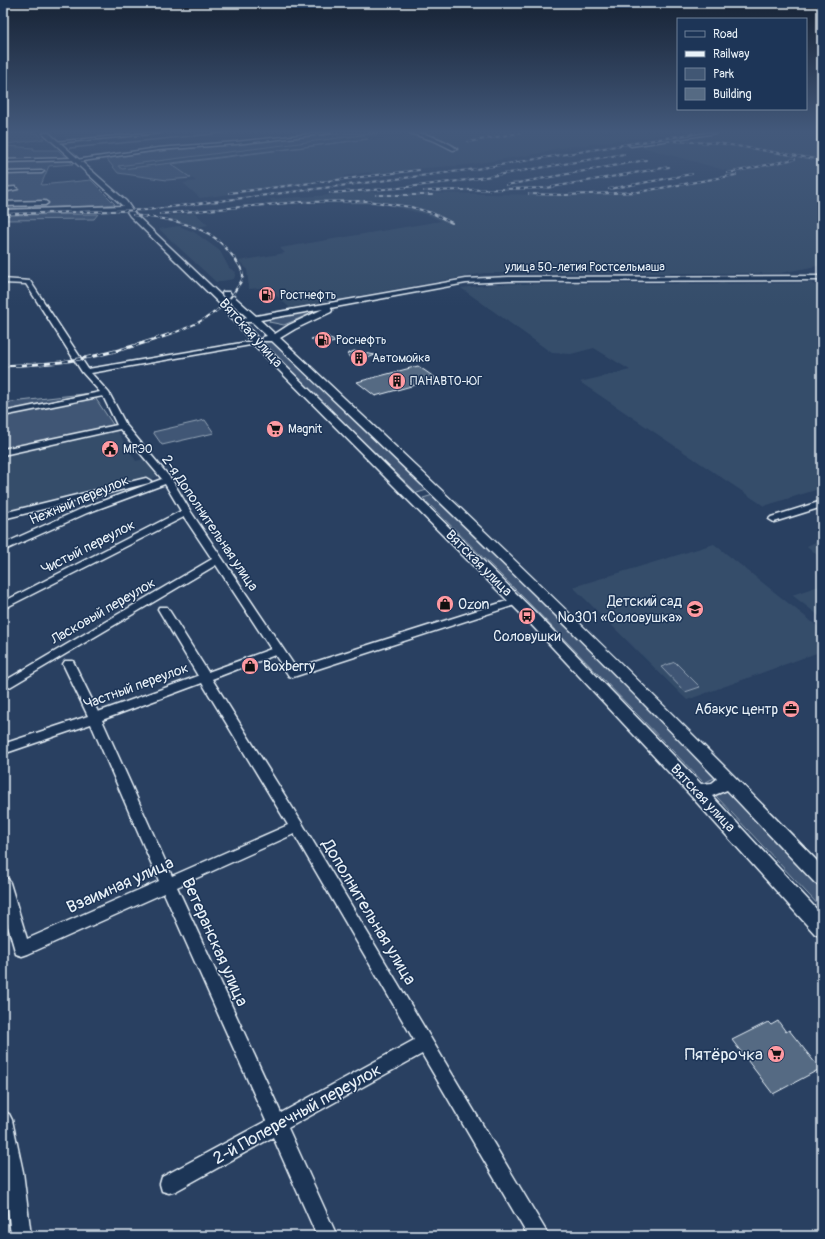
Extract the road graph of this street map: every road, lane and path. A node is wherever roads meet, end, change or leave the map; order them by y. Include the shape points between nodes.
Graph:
1 (111, 191) edge
2 (45, 203) dead end
3 (3, 204) edge
4 (128, 208) junction
5 (3, 212) edge
6 (822, 278) edge
7 (3, 281) edge
8 (29, 283) junction
9 (3, 288) edge
10 (349, 302) junction
11 (245, 322) junction
12 (292, 327) junction
13 (264, 328) junction
14 (274, 338) junction
15 (256, 342) junction
16 (86, 372) junction
17 (104, 393) junction
18 (3, 414) edge
19 (122, 426) junction
20 (3, 452) edge
21 (166, 478) junction
22 (437, 492) junction
23 (415, 498) junction
24 (822, 504) edge
25 (186, 512) junction
26 (3, 516) edge
27 (774, 519) dead end
28 (3, 548) edge
29 (218, 560) junction
30 (517, 601) junction
31 (3, 606) edge
32 (163, 609) dead end
33 (279, 650) junction
34 (69, 664) dead end
35 (205, 676) junction
36 (3, 687) edge
37 (95, 718) junction
38 (3, 749) edge
39 (728, 778) junction
40 (697, 791) junction
41 (297, 827) junction
42 (822, 878) edge
43 (3, 883) edge
44 (168, 884) junction
45 (822, 928) edge
46 (425, 1043) junction
47 (3, 1120) edge
48 (278, 1125) junction
49 (169, 1184) dead end
50 (21, 1236) edge
51 (327, 1236) edge
52 (539, 1236) edge

1 - 4 main road, Вятская улица
2 - 3 street
4 - 5 main road
4 - 11 main road, Вятская улица via 136,213
4 - 11 main road, Вятская улица via 132,215
6 - 10 main road, улица 50-летия Ростсельмаша via 466,281
7 - 8 street
8 - 9 street
8 - 16 street, 2-я Дополнительная улица
10 - 11 main road
10 - 12 main road
11 - 13 main road
11 - 13 main road, Вятская улица
11 - 15 main road, Вятская улица
12 - 13 main road
12 - 14 main road
13 - 14 main road, Вятская улица
14 - 15 main road
14 - 22 main road, Вятская улица
15 - 16 street
15 - 23 main road, Вятская улица
16 - 17 street, 2-я Дополнительная улица
17 - 18 street
17 - 19 street, 2-я Дополнительная улица
19 - 20 street
19 - 21 street, 2-я Дополнительная улица
21 - 25 street, 2-я Дополнительная улица
21 - 26 street
21 - 28 street, Нежный переулок via 84,511
22 - 23 main road via 424,492
22 - 39 main road, Вятская улица via 504,555
23 - 30 main road, Вятская улица
24 - 27 street
25 - 29 street, 2-я Дополнительная улица
25 - 31 street, Чистый переулок
29 - 33 street, 2-я Дополнительная улица
29 - 36 street, Ласковый переулок
30 - 33 street, 2-я Дополнительная улица via 293,673
30 - 40 main road, Вятская улица
32 - 35 street, Дополнительная улица
33 - 35 street, Частный переулок
34 - 37 street, Ветеранская улица
35 - 37 street, Частный переулок
35 - 41 street, Дополнительная улица
37 - 38 street, Частный переулок
37 - 44 street, Ветеранская улица
39 - 40 main road via 719,788
39 - 42 main road, Вятская улица
40 - 45 main road, Вятская улица
41 - 44 street, Взаимная улица
41 - 46 street, Дополнительная улица
43 - 44 street, Взаимная улица via 22,949
44 - 48 street, Ветеранская улица
46 - 48 street, 2-й Поперечный переулок
46 - 52 street, Дополнительная улица
47 - 50 street via 14,1172
48 - 49 street, 2-й Поперечный переулок
48 - 51 street, Ветеранская улица

